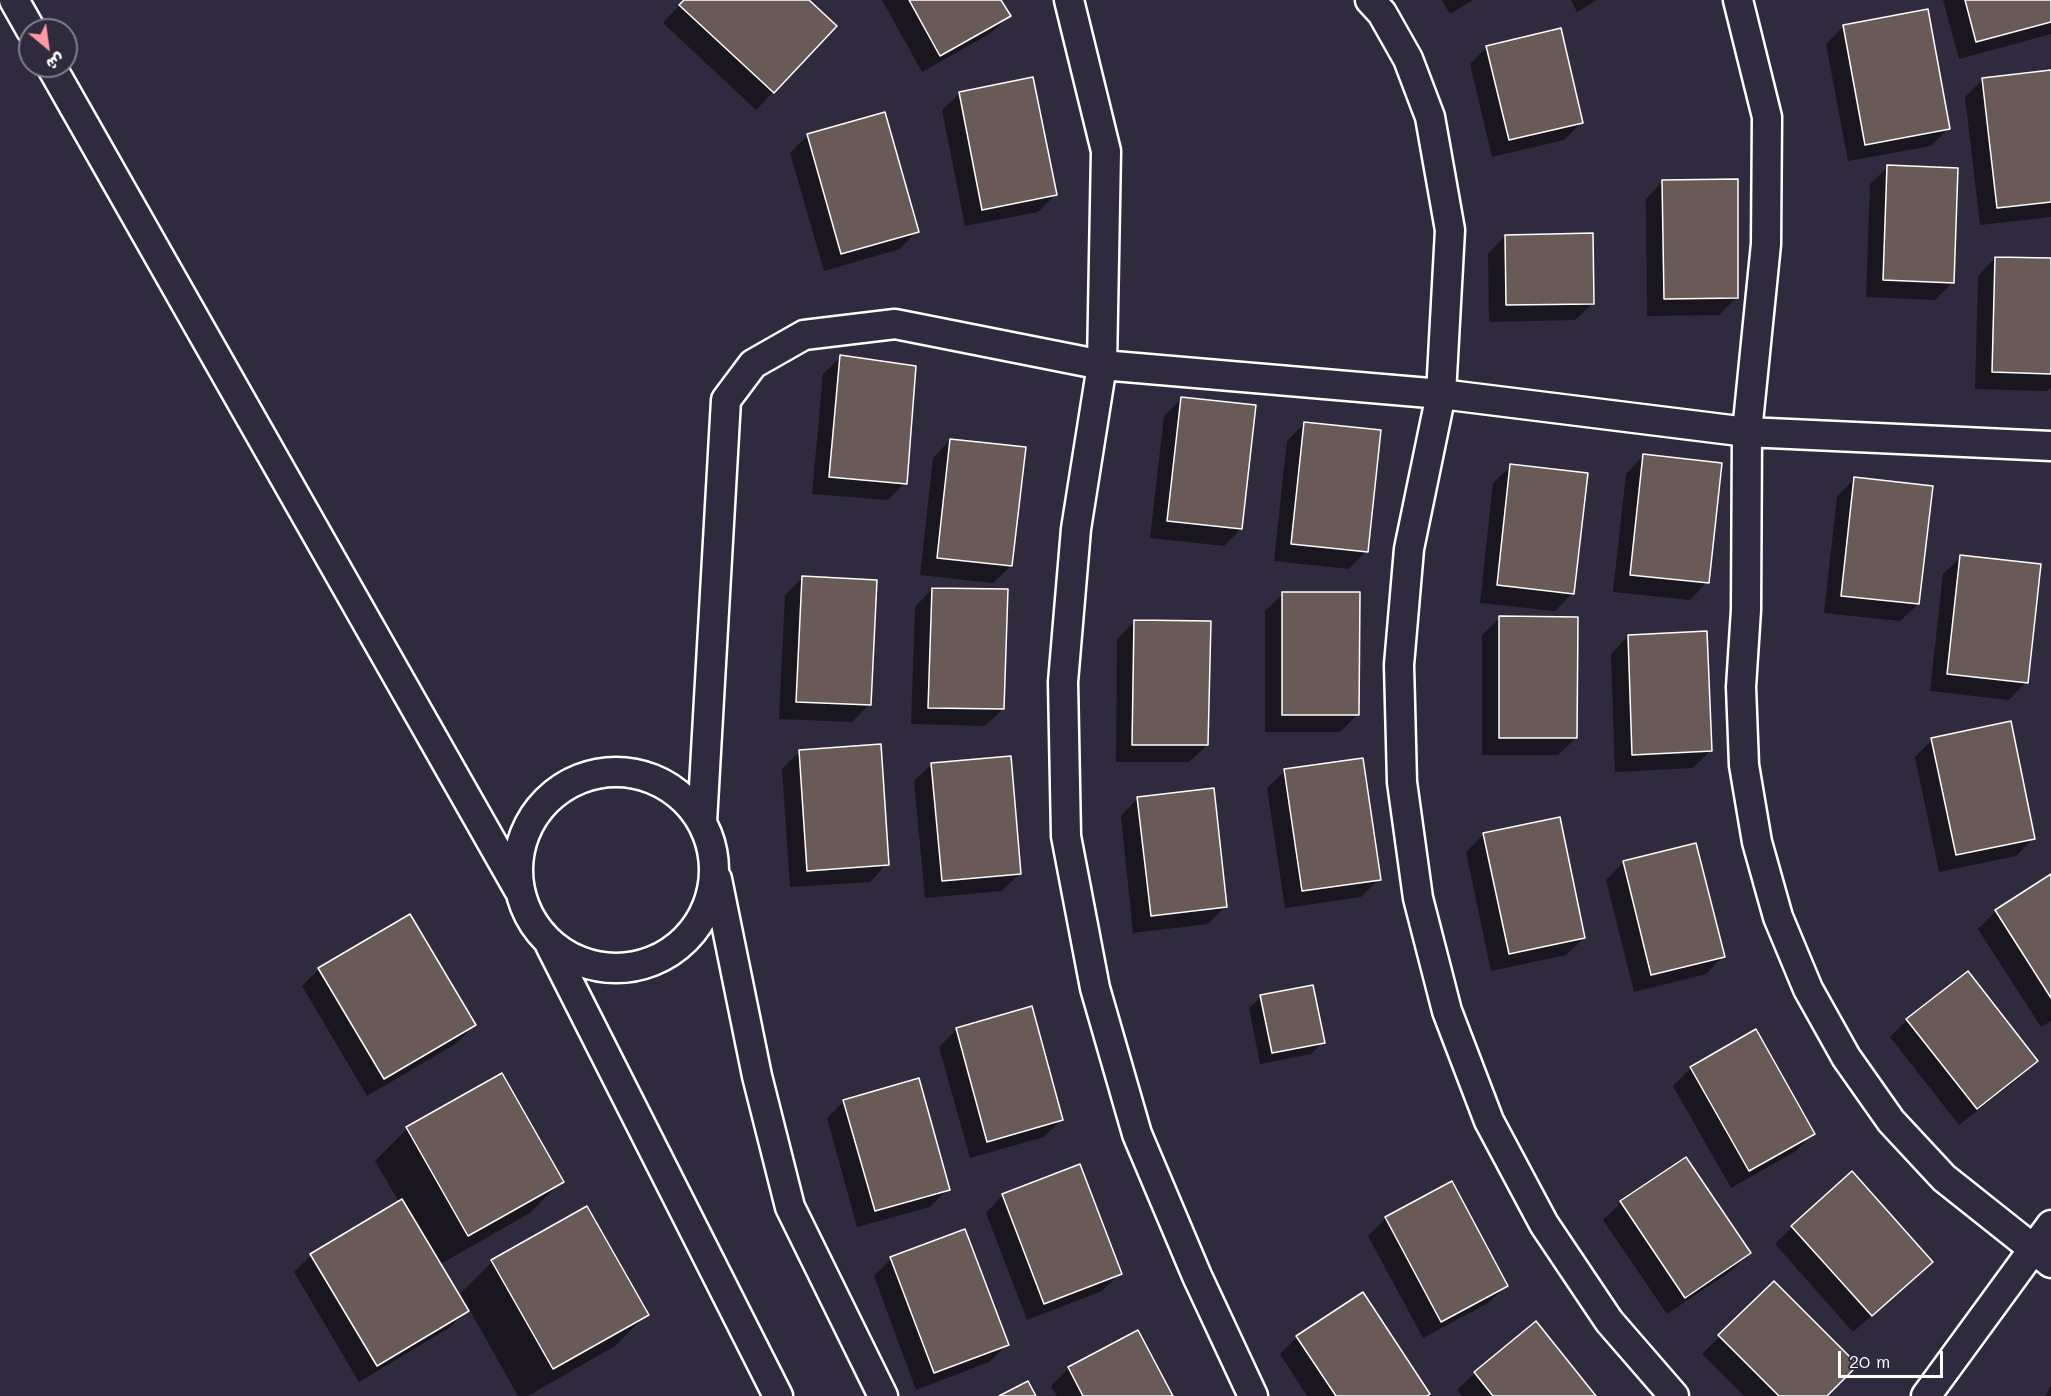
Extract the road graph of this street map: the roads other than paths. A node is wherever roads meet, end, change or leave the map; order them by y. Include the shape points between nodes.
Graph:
1 (14, 0) edge
2 (1069, 0) edge
3 (1370, 0) edge
4 (1738, 0) edge
5 (24, 18) edge
6 (58, 78) edge
7 (1102, 365) junction
8 (1441, 394) junction
9 (1747, 432) junction
10 (2051, 446) edge
11 (702, 822) junction
12 (714, 867) junction
13 (519, 890) junction
14 (549, 943) junction
15 (2051, 1225) edge
16 (2042, 1257) edge
17 (778, 1396) edge
18 (883, 1396) edge
19 (1253, 1396) edge
20 (1674, 1396) edge
21 (1926, 1396) edge

1 - 5 street
2 - 7 street via 1106,150
3 - 8 street via 1382,13 1408,59 1430,117 1450,230
4 - 9 street via 1767,117 1766,244
6 - 13 street
7 - 8 street
7 - 11 street via 895,324 804,335 753,364 726,400
7 - 19 street via 1076,529 1063,682 1066,836 1095,988 1137,1134
8 - 9 street
8 - 20 street via 1409,549 1399,665 1402,782 1418,898 1447,1011 1489,1121 1544,1224 1609,1321
9 - 10 street
9 - 16 street via 1746,610 1741,687 1744,765 1757,842 1778,917 1808,989 1846,1058 1891,1121 1944,1178
11 - 12 street via 711,844
11 - 13 street via 683,798 658,781 628,773 607,773 568,784 544,803 526,829 518,859
12 - 14 street via 710,899 695,928 672,952 641,965 609,969 577,961
12 - 18 street via 757,1076 790,1207
13 - 14 street via 530,919
14 - 17 street
15 - 16 street
16 - 21 street

